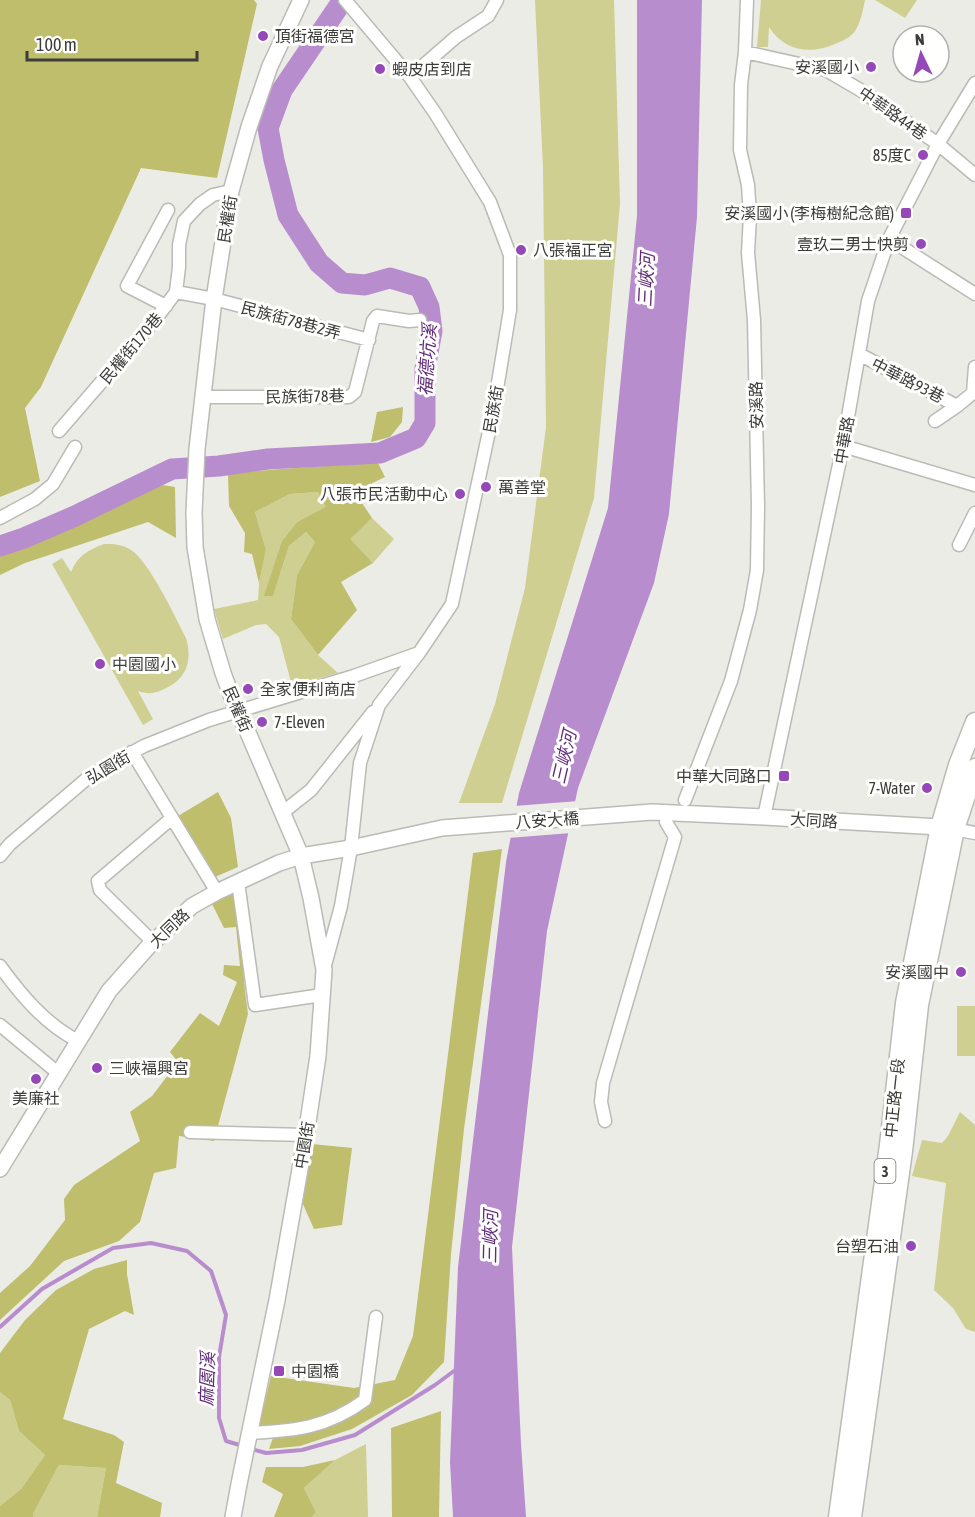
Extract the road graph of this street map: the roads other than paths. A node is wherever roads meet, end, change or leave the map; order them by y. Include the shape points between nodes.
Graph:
1 (301, 0) edge
2 (497, 0) edge
3 (747, 0) edge
4 (349, 4) edge
5 (745, 52) junction
6 (410, 77) junction
7 (975, 83) edge
8 (938, 144) junction
9 (975, 175) edge
10 (231, 191) junction
11 (168, 210) dead end
12 (890, 239) junction
13 (176, 292) junction
14 (975, 294) edge
15 (214, 299) junction
16 (166, 306) junction
17 (420, 320) dead end
18 (369, 340) junction
19 (859, 354) junction
20 (975, 368) edge
21 (202, 397) junction
22 (957, 406) junction
23 (935, 421) dead end
24 (59, 431) dead end
25 (843, 446) junction
26 (75, 447) dead end
27 (975, 484) edge
28 (975, 513) edge
29 (0, 518) edge
30 (958, 545) dead end
31 (419, 653) junction
32 (379, 705) junction
33 (237, 711) junction
34 (975, 722) edge
35 (132, 752) junction
36 (975, 768) edge
37 (685, 800) dead end
38 (652, 812) joint
39 (282, 813) junction
40 (764, 817) junction
41 (172, 818) junction
42 (666, 822) dead end
43 (442, 828) joint
44 (948, 828) junction
45 (975, 833) edge
46 (351, 848) junction
47 (0, 856) edge
48 (301, 856) junction
49 (238, 882) junction
50 (217, 892) junction
51 (153, 942) junction
52 (0, 966) edge
53 (324, 970) junction
54 (322, 995) junction
55 (0, 1026) edge
56 (78, 1041) junction
57 (58, 1072) junction
58 (605, 1121) dead end
59 (190, 1132) dead end
60 (306, 1135) junction
61 (0, 1168) edge
62 (376, 1317) dead end
63 (249, 1433) junction
64 (233, 1517) edge
65 (838, 1517) edge
66 (852, 1517) edge

1 - 10 street, 民權街 via 270,66
2 - 6 street via 488,16 456,37
3 - 5 street, 安溪路
4 - 6 street, 民族街
5 - 8 street, 中華路44巷 via 826,70
5 - 37 street, 安溪路 via 740,150 750,215 757,570 731,681
6 - 31 street, 民族街 via 489,202 510,255 510,310 505,344 452,604
7 - 8 street, 中華路
8 - 9 street, 中華路44巷
8 - 12 street, 中華路
10 - 13 street via 213,195 184,221
10 - 15 street, 民權街
11 - 16 street via 127,286
12 - 14 street
12 - 19 street, 中華路 via 868,301
13 - 15 street
13 - 16 street, 民權街170巷
15 - 18 street, 民族街78巷2弄
15 - 21 street, 民權街
16 - 24 street, 民權街170巷
17 - 18 street, 民族街78巷 via 377,316
18 - 21 street, 民族街78巷 via 355,392 349,398
19 - 22 street, 中華路93巷
19 - 25 street, 中華路
20 - 22 street via 973,393
21 - 33 street, 民權街 via 195,547 207,619
22 - 23 street
25 - 27 street
25 - 40 street, 中華路
26 - 29 street via 53,484
28 - 30 street
31 - 32 street, 民族街
31 - 33 street
32 - 39 street, 民族街 via 311,790
32 - 46 street via 360,763
33 - 35 street, 弘園街
33 - 39 street, 民權街
34 - 44 main road, 中正路一段 / 3 via 958,765
35 - 41 street
35 - 47 street, 弘園街 via 90,776
36 - 44 main road, 中正路一段 / 3
38 - 40 street, 大同路
38 - 43 street, 八安大橋
39 - 48 street, 民權街
40 - 44 street, 大同路
41 - 50 street
41 - 51 street via 98,881 100,890
42 - 58 street via 675,837 603,1083 600,1101
43 - 46 street, 大同路
44 - 45 street, 大同路
44 - 65 main road, 中正路一段 / 3 via 905,1003
44 - 66 main road, 中正路一段 / 3 via 919,1005 903,1151
46 - 48 street, 大同路
46 - 53 street
48 - 49 street, 大同路
48 - 53 street, 中園街
49 - 50 street, 大同路
49 - 54 street via 255,1005
50 - 51 street, 大同路 via 192,906
51 - 56 street, 大同路 via 109,991
52 - 56 street via 29,1003
53 - 54 street, 中園街
54 - 60 street, 中園街
55 - 57 street
56 - 57 street, 大同路
57 - 61 street, 大同路
59 - 60 street
60 - 63 street, 中園街
62 - 63 street via 365,1400 321,1424
63 - 64 street

